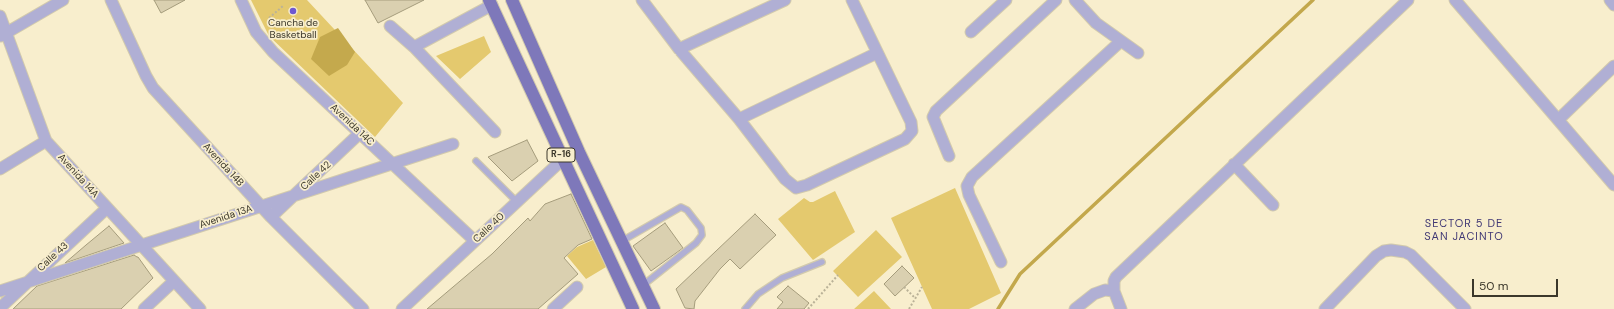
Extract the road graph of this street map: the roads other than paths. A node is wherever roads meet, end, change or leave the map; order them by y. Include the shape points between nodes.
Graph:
1 (63, 0) edge
2 (111, 0) edge
3 (241, 0) edge
4 (512, 0) edge
5 (642, 0) edge
6 (785, 0) edge
7 (852, 0) edge
8 (1006, 0) edge
9 (1056, 0) edge
10 (1075, 0) edge
11 (1408, 0) edge
12 (1455, 0) edge
13 (1610, 0) edge
14 (490, 3) edge
15 (1614, 5) edge
16 (0, 16) edge
17 (390, 26) dead end
18 (972, 32) dead end
19 (3, 35) edge
20 (1121, 41) junction
21 (414, 47) junction
22 (679, 49) junction
23 (877, 53) junction
24 (1138, 53) dead end
25 (1614, 66) edge
26 (739, 119) junction
27 (1558, 120) junction
28 (495, 132) dead end
29 (360, 133) junction
30 (46, 141) junction
31 (453, 144) dead end
32 (579, 152) junction
33 (949, 156) dead end
34 (563, 159) junction
35 (476, 161) dead end
36 (1234, 164) junction
37 (0, 169) edge
38 (1614, 185) edge
39 (517, 202) junction
40 (1273, 205) dead end
41 (107, 208) junction
42 (271, 217) junction
43 (622, 241) junction
44 (475, 242) junction
45 (822, 262) dead end
46 (1001, 262) dead end
47 (174, 281) junction
48 (642, 286) junction
49 (577, 287) dead end
50 (0, 291) edge
51 (1114, 291) junction
52 (0, 308) edge
53 (144, 309) edge
54 (200, 309) edge
55 (363, 309) edge
56 (402, 309) edge
57 (553, 309) edge
58 (633, 309) edge
59 (654, 309) edge
60 (745, 309) edge
61 (1075, 309) edge
62 (1121, 309) edge
63 (1325, 309) edge
64 (1465, 309) edge

1 - 19 street
2 - 42 street, Avenida 14B via 153,88
3 - 29 street, Avenida 14C via 264,43
4 - 32 main road, R-16
5 - 22 street
6 - 22 street
7 - 23 street
8 - 18 street
9 - 33 street via 936,111 933,117
10 - 20 street via 1096,23
11 - 36 street
12 - 27 street
13 - 15 street
14 - 21 street
14 - 34 main road, R-16
16 - 19 street, Avenida 14A
17 - 21 street
19 - 30 street, Avenida 14A
20 - 24 street
20 - 46 street via 972,177 967,186
21 - 28 street
22 - 26 street
23 - 26 street
23 - 26 street via 911,122 912,132 905,139 796,188 785,179
25 - 27 street
27 - 38 street
29 - 42 street, Calle 42
29 - 44 street, Avenida 14C
30 - 37 street
30 - 41 street, Avenida 14A
31 - 50 street, Avenida 13A
32 - 34 street, Calle 40
32 - 43 main road, R-16
34 - 39 street, Calle 40
34 - 58 main road, R-16
35 - 39 lane
36 - 40 street
36 - 51 street via 1116,277
39 - 44 street, Calle 40
41 - 47 street, Avenida 14A
41 - 52 street, Calle 43
42 - 55 street, Avenida 14B
43 - 48 main road, R-16
43 - 48 lane via 681,207 687,210 701,228 702,235 696,243
44 - 56 street, Calle 40
45 - 60 lane via 782,278 758,294
47 - 53 street
47 - 54 street, Avenida 14A
48 - 59 main road, R-16
49 - 57 street
51 - 61 street via 1105,290 1094,294
51 - 62 street
63 - 64 street via 1376,256 1391,250 1411,255

